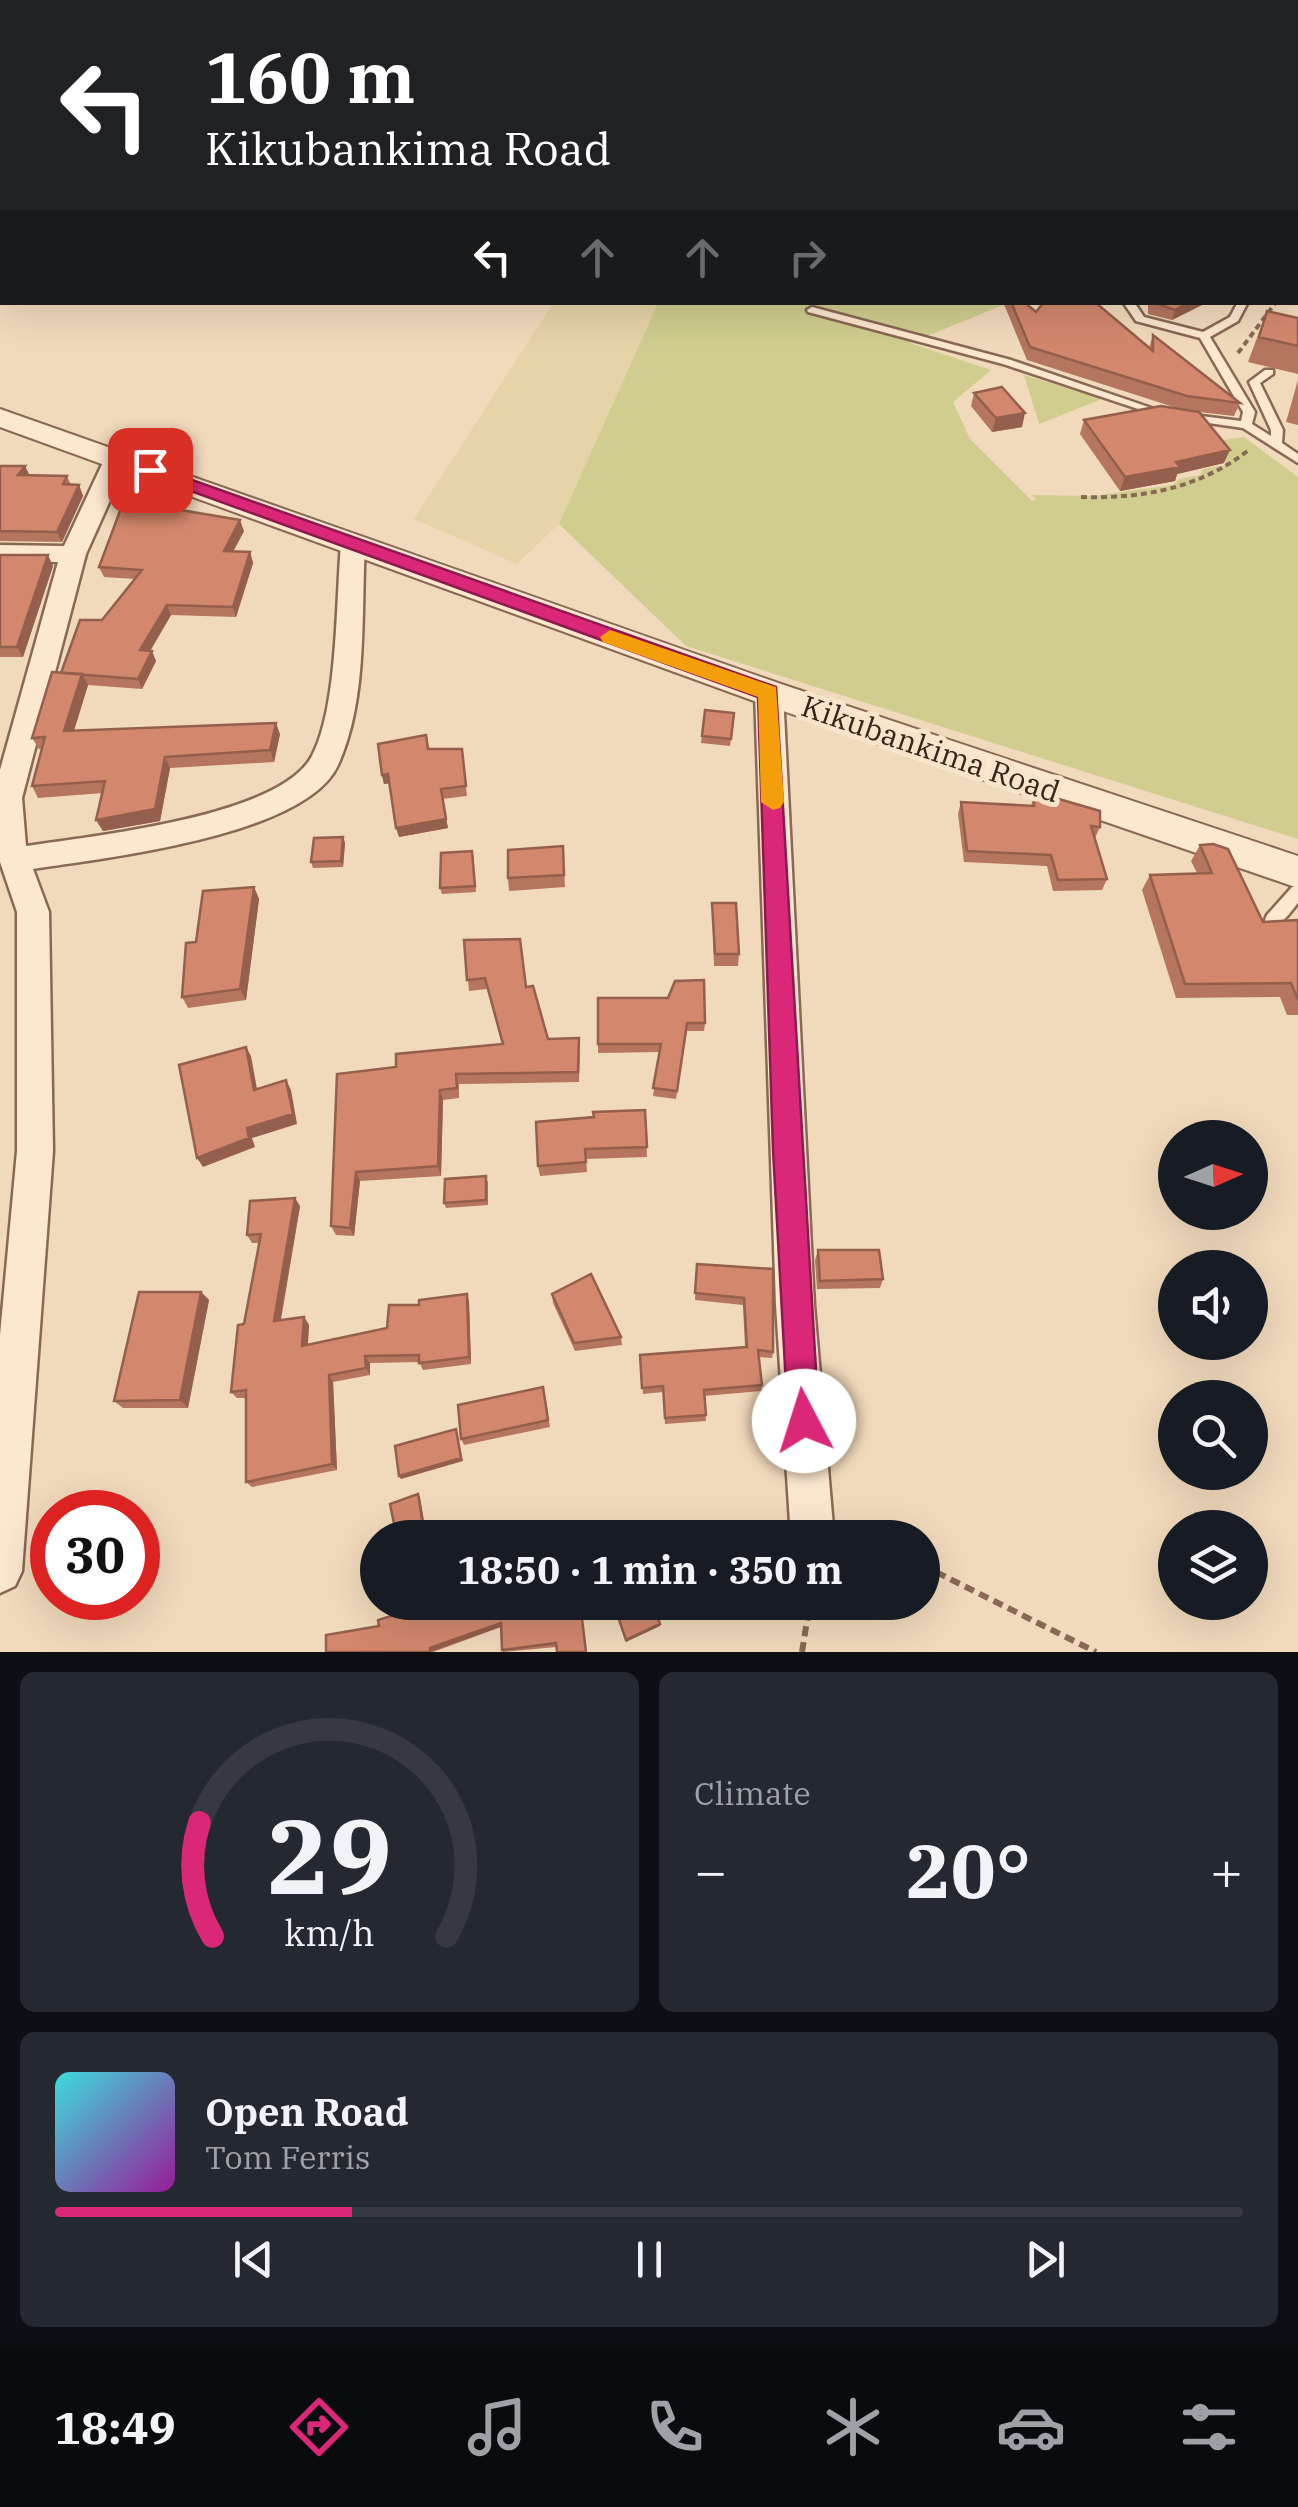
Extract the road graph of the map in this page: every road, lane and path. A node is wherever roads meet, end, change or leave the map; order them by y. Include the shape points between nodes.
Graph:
1 (1130, 305) edge
2 (1241, 305) edge
3 (812, 310) dead end
4 (1204, 336) junction
5 (1269, 372) dead end
6 (0, 417) edge
7 (1246, 426) junction
8 (1263, 436) junction
9 (1276, 444) junction
10 (117, 458) junction
11 (1298, 459) edge
12 (1081, 497) dead end
13 (353, 544) junction
14 (0, 554) edge
15 (73, 554) junction
16 (768, 692) junction
17 (15, 860) junction
18 (1298, 872) edge
19 (1298, 892) edge
20 (1272, 920) edge
21 (812, 1520) edge
22 (0, 1571) edge
23 (940, 1574) edge
24 (807, 1620) edge
25 (802, 1652) edge
26 (1096, 1652) edge

1 - 4 lane via 1140,319
2 - 4 lane via 1234,319
3 - 7 lane via 1007,362 1162,414
4 - 7 lane via 1249,412
5 - 9 lane via 1254,382 1277,430
6 - 10 street, Kikubankima Road
7 - 8 lane
8 - 9 lane
8 - 12 path via 1230,468 1176,488
9 - 11 lane
10 - 13 street, Kikubankima Road
10 - 15 street
13 - 16 street, Kikubankima Road
13 - 17 street via 337,730 322,769 279,802 215,824
14 - 15 street
15 - 17 street via 7,798
16 - 18 street, Kikubankima Road
16 - 21 street via 794,1305
17 - 22 street via 32,912 35,1152
19 - 20 lane
23 - 26 path
24 - 25 path

